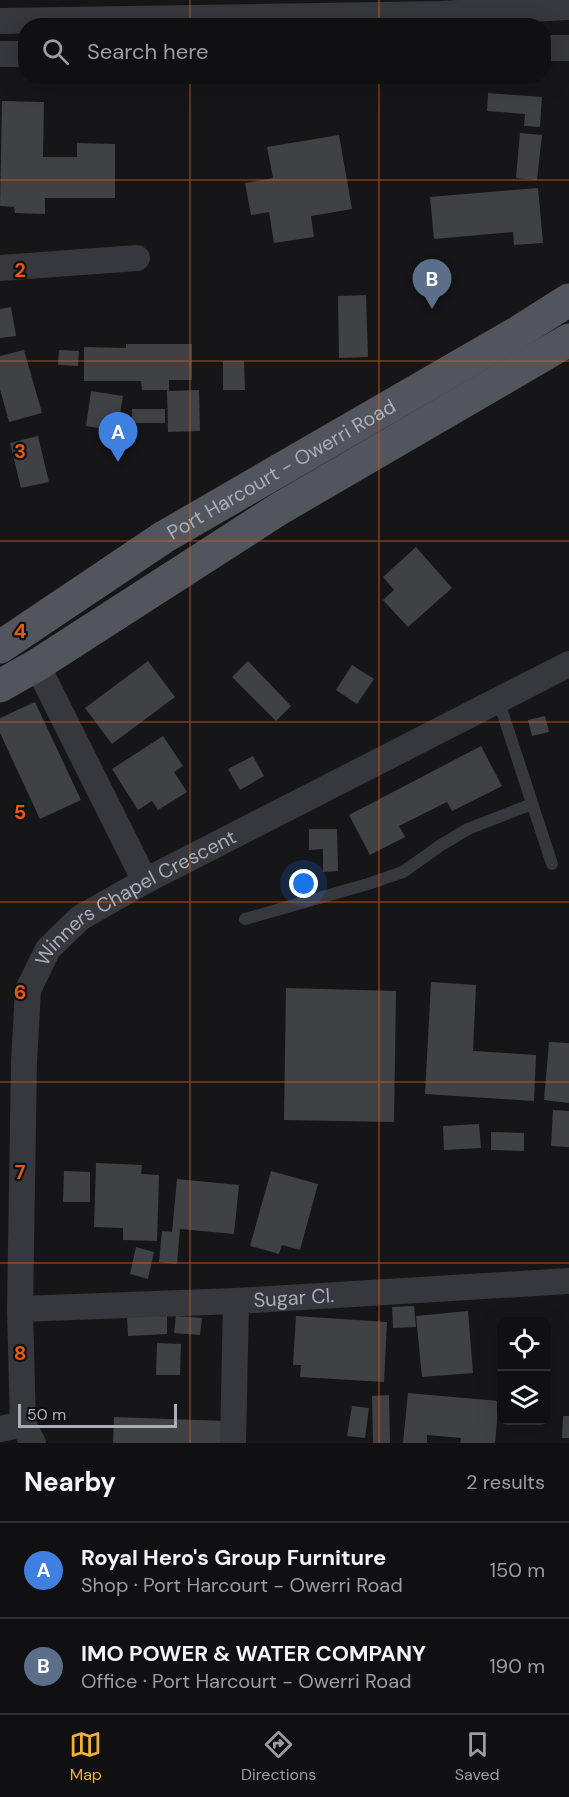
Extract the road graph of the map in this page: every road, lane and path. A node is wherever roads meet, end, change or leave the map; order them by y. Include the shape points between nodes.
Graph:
1 (569, 7) edge
2 (214, 18) edge
3 (0, 21) edge
4 (18, 21) edge
5 (551, 48) edge
6 (569, 48) edge
7 (0, 54) edge
8 (18, 54) edge
9 (137, 258) dead end
10 (0, 268) edge
11 (569, 300) edge
12 (569, 340) edge
13 (327, 442) junction
14 (347, 470) junction
15 (0, 647) edge
16 (569, 664) edge
17 (37, 666) junction
18 (0, 686) edge
19 (498, 699) junction
20 (532, 804) junction
21 (552, 864) dead end
22 (145, 881) junction
23 (245, 919) dead end
24 (569, 1281) edge
25 (236, 1301) junction
26 (20, 1309) junction
27 (19, 1432) edge
28 (233, 1443) edge

1 - 2 street via 429,15
3 - 4 street
5 - 6 street
7 - 8 street
9 - 10 street
11 - 13 main road, Port Harcourt - Owerri Road
12 - 14 main road, Port Harcourt - Owerri Road
13 - 14 main road
13 - 15 main road, Port Harcourt - Owerri Road via 164,537
14 - 17 main road, Port Harcourt - Owerri Road via 279,509
16 - 19 street, Winners Chapel Crescent
17 - 18 main road, Port Harcourt - Owerri Road
17 - 22 street
19 - 20 lane
19 - 22 street, Winners Chapel Crescent
20 - 21 lane
20 - 23 lane via 468,829 403,872
22 - 26 street, Winners Chapel Crescent via 80,918 48,949 28,990
24 - 25 street, Sugar Cl.
25 - 26 street, Sugar Cl.
25 - 28 street
26 - 27 street, Winners Chapel Crescent

